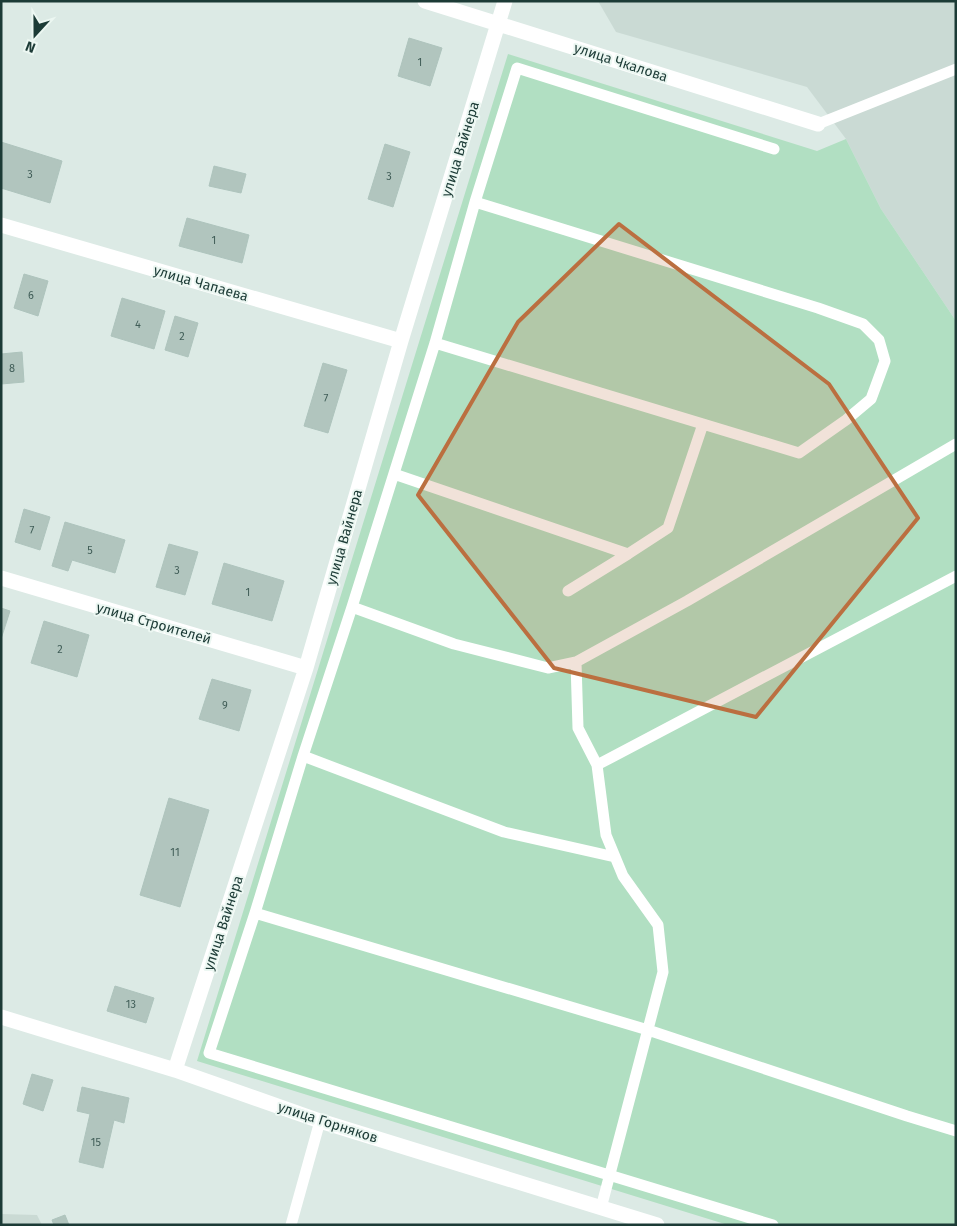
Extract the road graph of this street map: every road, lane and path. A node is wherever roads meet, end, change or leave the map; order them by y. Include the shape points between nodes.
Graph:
1 (425, 1) edge
2 (505, 1) edge
3 (498, 23) junction
4 (956, 68) edge
5 (818, 124) joint
6 (774, 149) dead end
7 (475, 202) junction
8 (1, 225) edge
9 (402, 341) junction
10 (436, 343) junction
11 (703, 424) junction
12 (956, 444) edge
13 (394, 474) junction
14 (628, 554) junction
15 (956, 576) edge
16 (1, 578) edge
17 (568, 591) dead end
18 (352, 607) junction
19 (576, 662) junction
20 (306, 668) junction
21 (303, 756) junction
22 (597, 766) junction
23 (615, 856) junction
24 (255, 913) junction
25 (1, 1017) edge
26 (648, 1030) junction
27 (175, 1070) junction
28 (320, 1121) junction
29 (956, 1131) edge
30 (609, 1175) junction
31 (601, 1208) junction
32 (292, 1225) edge
33 (657, 1225) edge
34 (773, 1225) edge

1 - 3 street, улица Чкалова
2 - 3 street, улица Вайнера
3 - 5 street, улица Чкалова
3 - 9 street, улица Вайнера
4 - 5 lane
6 - 7 lane via 517,68
7 - 10 lane
7 - 11 lane via 818,308 863,324 879,340 886,361 871,399 799,453
8 - 9 street, улица Чапаева
9 - 20 street, улица Вайнера
10 - 11 lane
10 - 13 lane
11 - 14 lane via 668,528
12 - 19 lane
13 - 14 lane
13 - 18 lane
14 - 17 lane
15 - 22 lane
16 - 20 street, улица Строителей
18 - 19 lane via 454,644 548,668
18 - 21 lane
19 - 22 lane via 578,728
20 - 27 street, улица Вайнера
21 - 23 lane via 504,832
21 - 24 lane
22 - 23 lane via 606,835
23 - 26 lane via 623,876 658,925 663,972
24 - 26 lane
24 - 30 lane via 209,1053
25 - 27 street, улица Горняков
26 - 29 lane
26 - 30 lane
27 - 28 street, улица Горняков
28 - 31 street, улица Горняков
28 - 32 lane
30 - 31 lane
30 - 34 lane
31 - 33 street, улица Горняков

